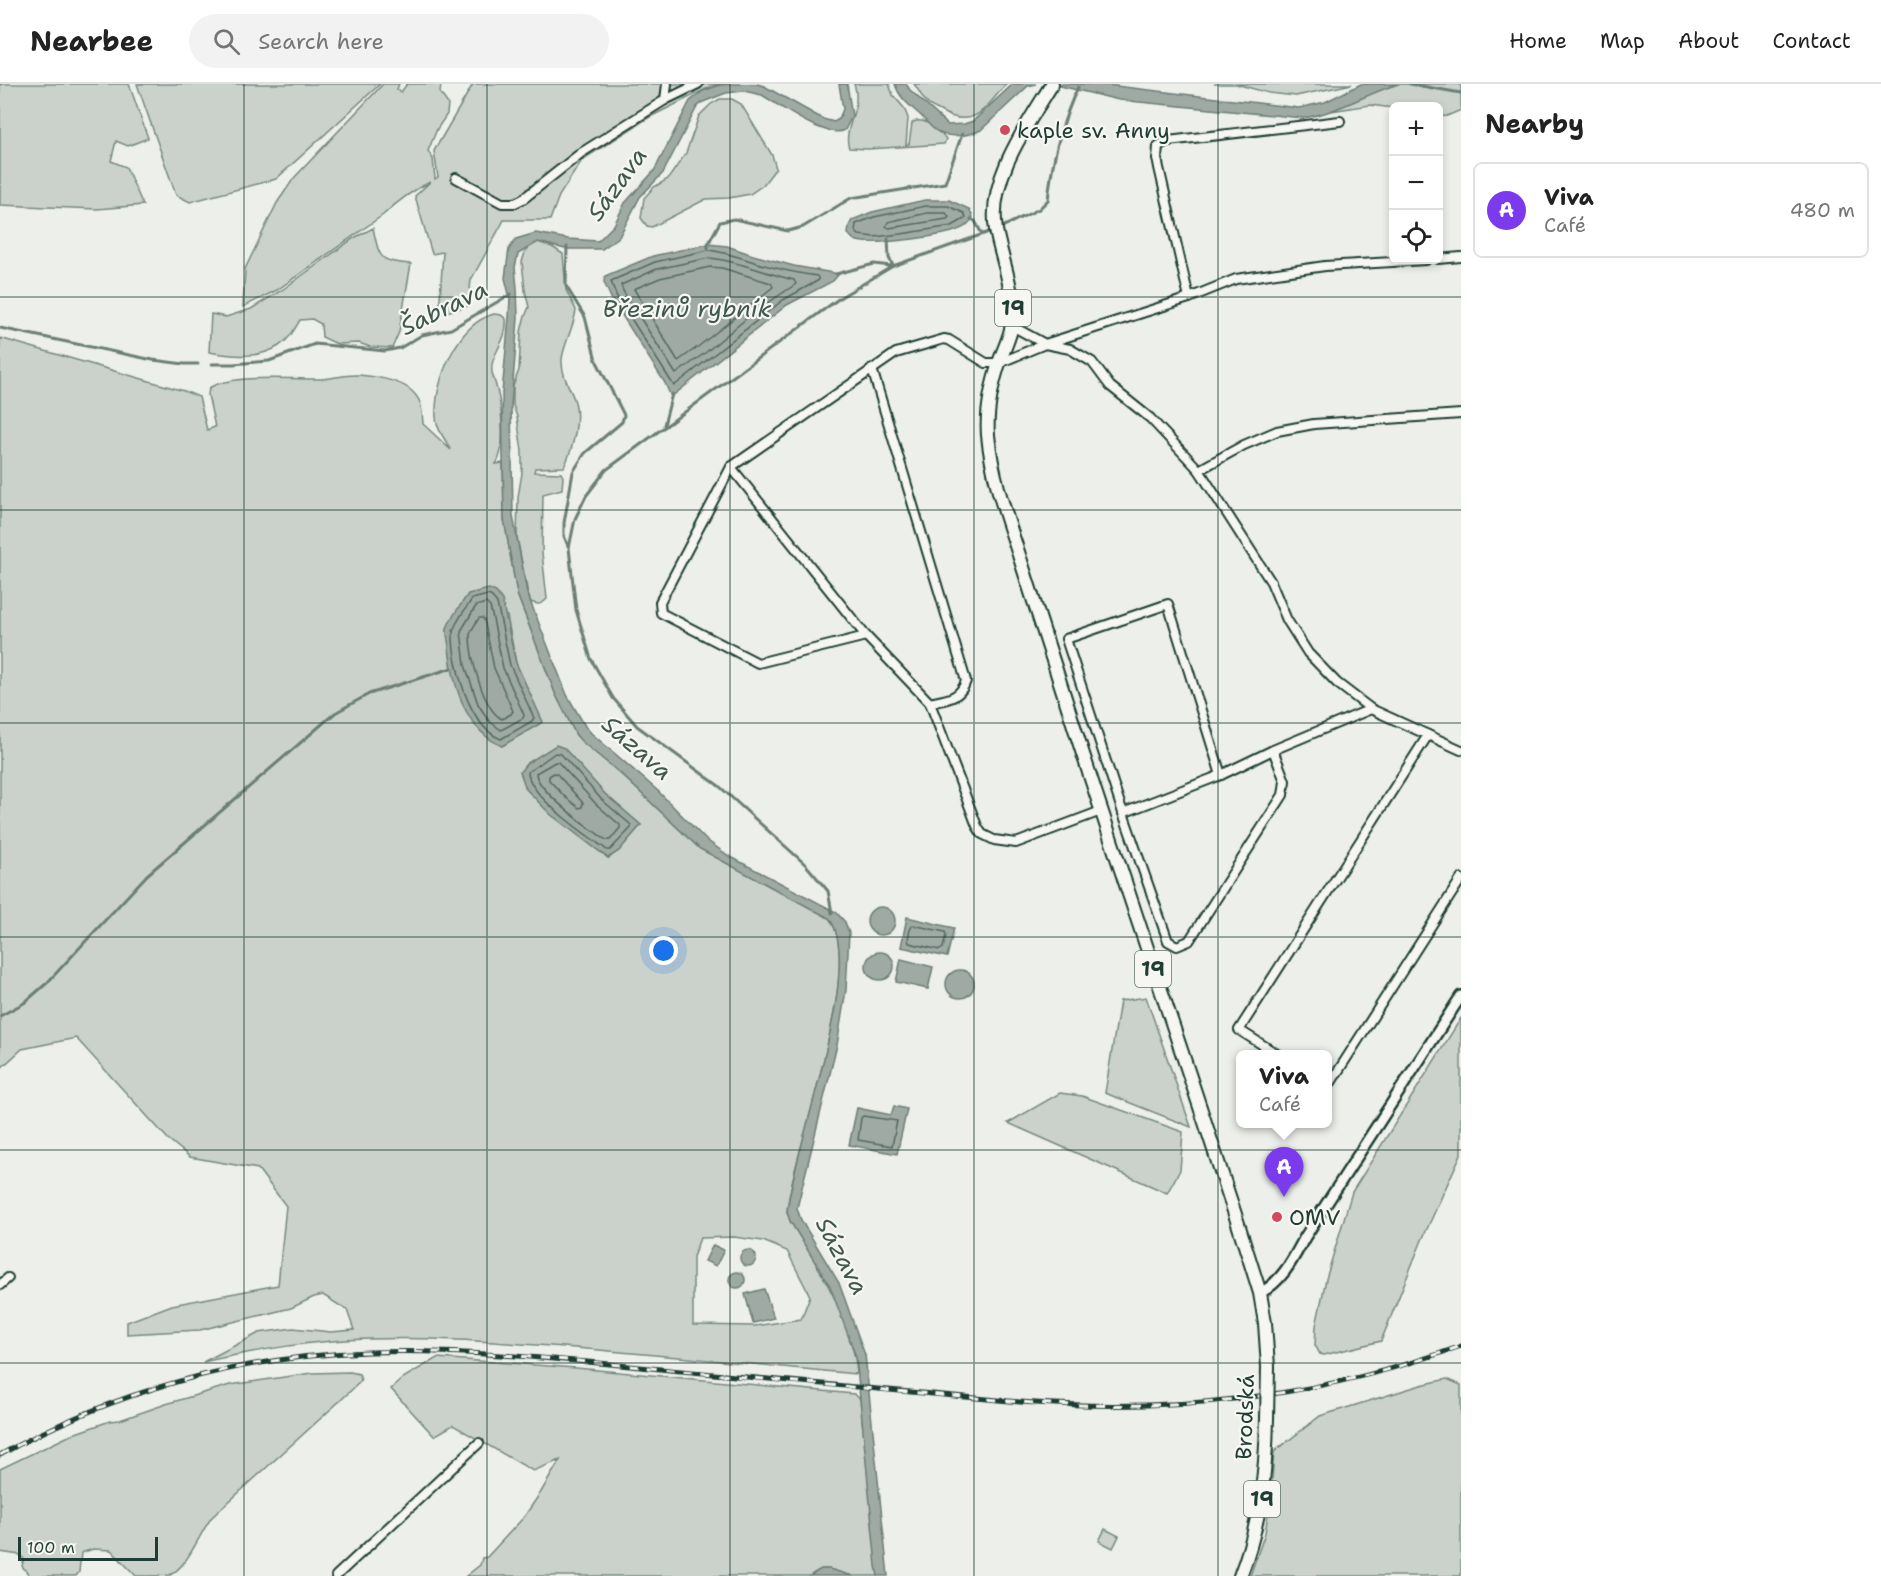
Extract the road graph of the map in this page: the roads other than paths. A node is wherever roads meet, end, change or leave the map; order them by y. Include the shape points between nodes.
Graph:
1 (667, 84) edge
2 (698, 84) edge
3 (1051, 85) edge
4 (665, 100) junction
5 (1340, 121) dead end
6 (456, 178) dead end
7 (1461, 257) edge
8 (1443, 259) edge
9 (1389, 262) edge
10 (1189, 298) junction
11 (1012, 326) junction
12 (1045, 344) junction
13 (999, 363) junction
14 (872, 369) junction
15 (1461, 414) edge
16 (730, 467) junction
17 (1199, 470) junction
18 (866, 636) junction
19 (930, 703) junction
20 (1371, 709) junction
21 (1428, 735) junction
22 (1273, 750) junction
23 (1461, 750) edge
24 (1221, 775) junction
25 (1101, 811) junction
26 (1123, 813) junction
27 (1461, 879) edge
28 (1461, 996) edge
29 (1271, 1050) edge
30 (1332, 1081) edge
31 (8, 1278) dead end
32 (0, 1285) edge
33 (1260, 1293) junction
34 (479, 1443) dead end
35 (336, 1576) edge
36 (1240, 1576) edge

1 - 4 street
2 - 4 street
3 - 11 main road, 19 via 1005,167 997,190 996,229 1009,281
4 - 6 street via 581,153 515,203 502,202
5 - 10 street via 1168,141 1158,146 1156,159
7 - 8 street
9 - 10 street via 1325,266 1236,279
10 - 12 street
11 - 12 street
11 - 13 main road, 19
12 - 13 street
12 - 17 street via 1070,349 1092,362 1110,386 1150,418
13 - 14 street via 986,363 944,339 896,353
13 - 25 main road, 19 via 987,431 996,485
14 - 16 street
14 - 19 street via 966,681 958,695
15 - 17 street via 1314,424 1277,431
16 - 18 street
16 - 18 street via 660,602 661,613 758,663
17 - 20 street via 1271,582 1287,620 1308,653 1336,683
18 - 19 street
19 - 25 street via 982,834 1016,843
20 - 21 street
20 - 22 street
21 - 23 street
21 - 29 street via 1239,1030
22 - 24 street
22 - 26 street via 1285,781 1283,795 1189,941 1177,946 1168,941
24 - 26 street
24 - 26 street via 1168,604 1066,639
25 - 33 main road, 19
27 - 30 street
28 - 33 street via 1285,1272
31 - 32 street
33 - 36 main road, Brodská / 19, bridge via 1268,1367 1266,1449 1262,1496
34 - 35 street

